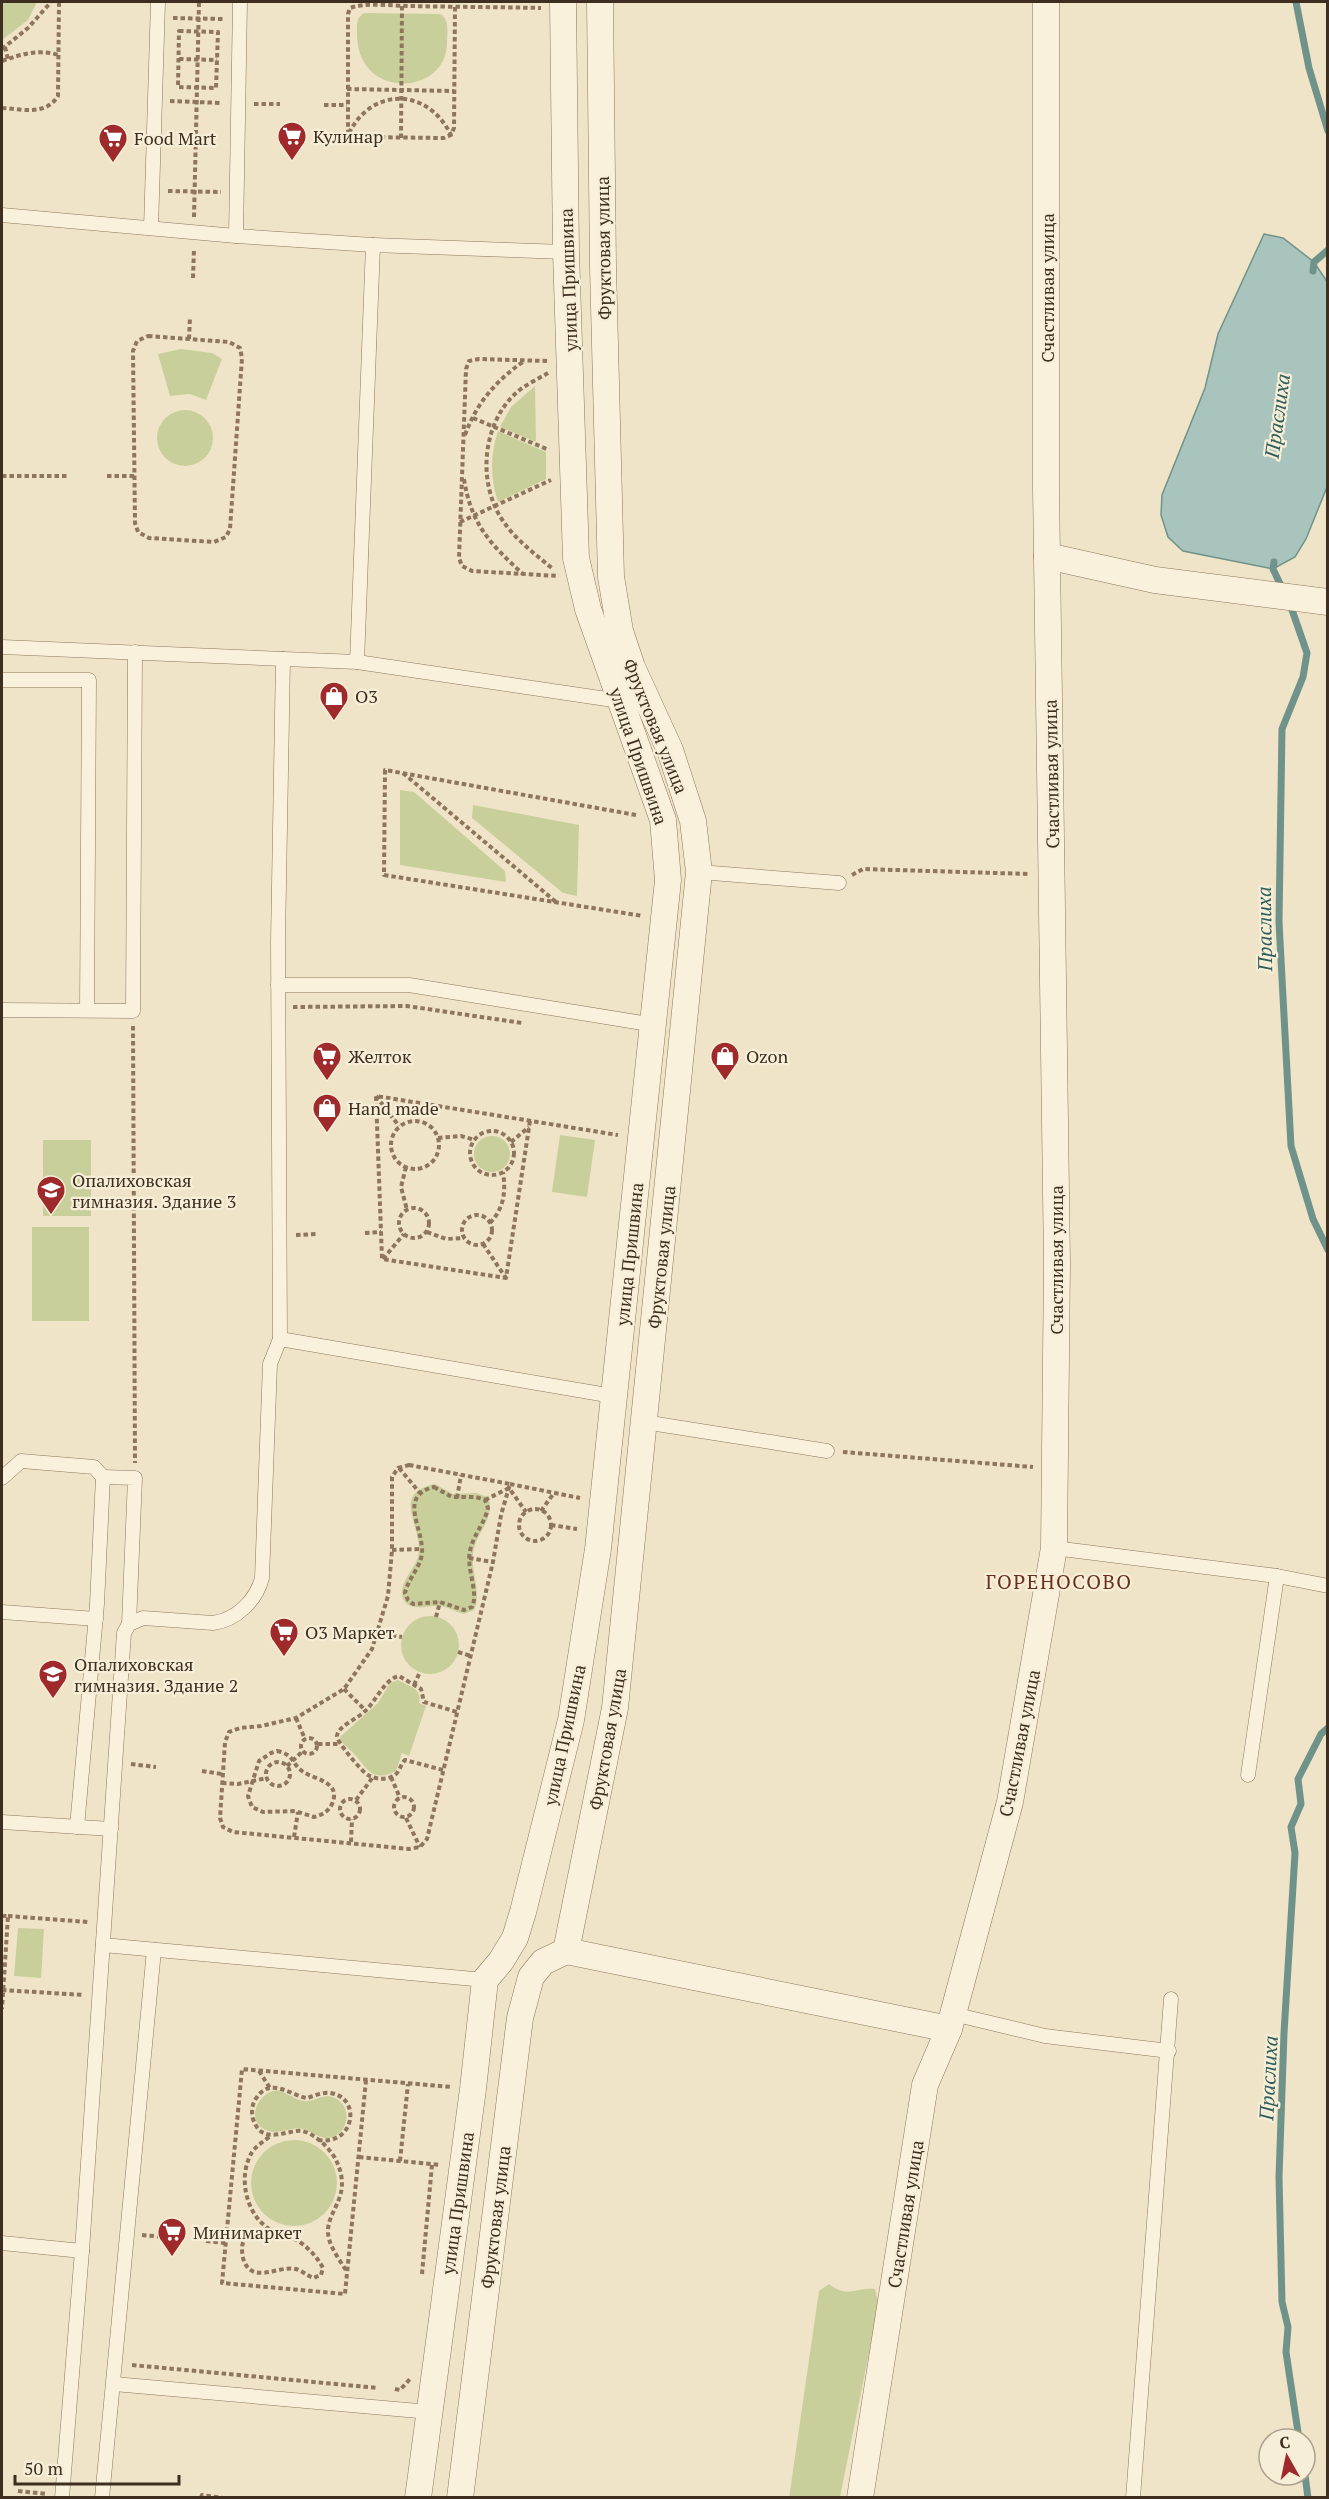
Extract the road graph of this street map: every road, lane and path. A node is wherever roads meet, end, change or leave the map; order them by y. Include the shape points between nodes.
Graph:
1 (51, 2) edge
2 (59, 2) edge
3 (158, 2) edge
4 (199, 2) edge
5 (240, 2) edge
6 (600, 2) edge
7 (1046, 2) edge
8 (563, 5) edge
9 (402, 6) junction
10 (455, 7) junction
11 (157, 17) junction
12 (198, 18) junction
13 (240, 20) junction
14 (198, 31) junction
15 (3, 48) edge
16 (59, 55) junction
17 (8, 59) junction
18 (178, 59) junction
19 (198, 59) junction
20 (217, 60) junction
21 (2, 61) edge
22 (197, 88) junction
23 (347, 89) junction
24 (402, 90) junction
25 (454, 91) junction
26 (401, 99) junction
27 (155, 101) junction
28 (197, 102) junction
29 (238, 104) junction
30 (280, 104) dead end
31 (324, 105) dead end
32 (347, 105) junction
33 (2, 108) edge
34 (348, 134) junction
35 (451, 135) junction
36 (401, 138) junction
37 (153, 190) junction
38 (195, 192) junction
39 (237, 193) junction
40 (2, 215) edge
41 (152, 228) junction
42 (194, 232) junction
43 (236, 236) junction
44 (373, 245) junction
45 (566, 252) junction
46 (192, 278) dead end
47 (190, 317) dead end
48 (189, 339) junction
49 (525, 360) junction
50 (559, 367) junction
51 (473, 418) junction
52 (494, 427) junction
53 (550, 451) dead end
54 (462, 469) junction
55 (2, 476) edge
56 (69, 476) dead end
57 (107, 476) dead end
58 (135, 476) junction
59 (551, 480) dead end
60 (496, 506) junction
61 (474, 515) junction
62 (460, 522) junction
63 (1047, 556) junction
64 (553, 569) dead end
65 (523, 574) junction
66 (580, 577) junction
67 (1328, 602) edge
68 (2, 646) edge
69 (135, 652) junction
70 (283, 659) junction
71 (357, 662) junction
72 (2, 680) edge
73 (620, 701) junction
74 (402, 773) junction
75 (663, 820) junction
76 (699, 872) junction
77 (1053, 875) junction
78 (839, 883) joint
79 (557, 902) junction
80 (665, 919) junction
81 (278, 985) junction
82 (278, 1008) junction
83 (2, 1010) edge
84 (87, 1010) junction
85 (133, 1011) junction
86 (526, 1024) dead end
87 (655, 1025) junction
88 (376, 1096) junction
89 (530, 1121) junction
90 (399, 1126) junction
91 (529, 1127) junction
92 (438, 1138) junction
93 (642, 1138) junction
94 (475, 1140) junction
95 (512, 1142) junction
96 (406, 1167) junction
97 (503, 1172) junction
98 (407, 1210) junction
99 (490, 1223) junction
100 (381, 1232) junction
101 (427, 1232) junction
102 (365, 1233) dead end
103 (404, 1234) junction
104 (464, 1238) junction
105 (483, 1244) junction
106 (382, 1259) junction
107 (506, 1278) junction
108 (280, 1339) junction
109 (613, 1396) junction
110 (644, 1422) junction
111 (827, 1451) joint
112 (398, 1468) junction
113 (1055, 1468) junction
114 (461, 1475) junction
115 (103, 1477) junction
116 (2, 1478) edge
117 (135, 1478) junction
118 (510, 1486) junction
119 (420, 1492) junction
120 (555, 1493) junction
121 (457, 1498) junction
122 (485, 1500) junction
123 (603, 1503) junction
124 (541, 1510) junction
125 (526, 1512) junction
126 (551, 1525) junction
127 (585, 1530) dead end
128 (1054, 1548) junction
129 (421, 1549) junction
130 (392, 1550) junction
131 (470, 1558) junction
132 (493, 1562) junction
133 (1277, 1576) junction
134 (1328, 1586) edge
135 (440, 1602) junction
136 (2, 1612) edge
137 (436, 1617) dead end
138 (96, 1619) junction
139 (129, 1624) junction
140 (377, 1633) junction
141 (402, 1637) dead end
142 (458, 1653) dead end
143 (471, 1656) junction
144 (420, 1672) dead end
145 (414, 1685) junction
146 (344, 1689) junction
147 (366, 1711) junction
148 (457, 1712) junction
149 (296, 1718) junction
150 (305, 1739) junction
151 (318, 1744) junction
152 (338, 1744) junction
153 (303, 1751) junction
154 (294, 1760) junction
155 (115, 1763) junction
156 (287, 1766) junction
157 (156, 1767) dead end
158 (443, 1770) junction
159 (202, 1772) dead end
160 (223, 1774) junction
161 (1248, 1775) dead end
162 (373, 1777) junction
163 (391, 1777) junction
164 (267, 1778) junction
165 (253, 1782) junction
166 (222, 1783) junction
167 (400, 1798) junction
168 (356, 1800) junction
169 (332, 1804) junction
170 (340, 1806) junction
171 (298, 1812) junction
172 (406, 1818) junction
173 (352, 1819) junction
174 (2, 1822) edge
175 (77, 1827) junction
176 (111, 1829) junction
177 (294, 1838) junction
178 (351, 1842) junction
179 (420, 1847) junction
180 (2, 1916) edge
181 (8, 1916) junction
182 (104, 1924) junction
183 (103, 1946) junction
184 (154, 1950) junction
185 (567, 1951) junction
186 (485, 1980) junction
187 (2, 1990) edge
188 (99, 1996) junction
189 (1171, 1999) dead end
190 (2, 2009) edge
191 (951, 2022) junction
192 (1169, 2051) junction
193 (259, 2071) junction
194 (366, 2080) junction
195 (408, 2084) junction
196 (270, 2088) junction
197 (473, 2089) junction
198 (271, 2135) junction
199 (318, 2140) junction
200 (358, 2157) junction
201 (400, 2161) junction
202 (432, 2165) junction
203 (462, 2167) junction
204 (269, 2230) junction
205 (129, 2234) junction
206 (165, 2237) dead end
207 (206, 2241) dead end
208 (2, 2243) edge
209 (225, 2243) junction
210 (82, 2251) junction
211 (347, 2273) junction
212 (421, 2282) dead end
213 (116, 2363) junction
214 (412, 2376) dead end
215 (114, 2384) junction
216 (430, 2412) junction
217 (18, 2491) dead end
218 (62, 2496) edge
219 (202, 2497) edge
220 (102, 2498) edge
221 (224, 2498) edge
222 (418, 2498) edge
223 (460, 2498) edge
224 (860, 2498) edge
225 (1132, 2498) edge

1 - 15 path
2 - 16 path
3 - 11 lane
4 - 12 path
5 - 13 lane
6 - 76 street, Фруктовая улица via 611,577 620,631 632,667 670,750 693,821
7 - 63 street, Счастливая улица
8 - 10 path
8 - 45 street, улица Пришвина
9 - 10 path
9 - 23 path via 350,8
9 - 24 path
10 - 25 path
11 - 12 path
11 - 27 lane
12 - 13 path
12 - 14 path
13 - 29 lane
14 - 18 path via 179,31
14 - 19 path
14 - 20 path via 218,32
15 - 17 path
16 - 17 path via 25,52
16 - 33 path via 58,96 52,106 42,110
17 - 21 path
18 - 19 path
18 - 22 path via 178,87
19 - 20 path
19 - 22 path
20 - 22 path via 216,88
22 - 28 path
23 - 24 path
23 - 32 path
24 - 25 path
24 - 26 path
25 - 35 path
26 - 34 path via 379,102 369,108
26 - 35 path via 414,100 432,110
26 - 36 path
27 - 28 path
27 - 37 lane
28 - 29 path
28 - 38 path
29 - 30 path
29 - 39 lane
31 - 32 path
32 - 34 path
34 - 36 path
35 - 36 path
37 - 38 path
37 - 41 lane
38 - 39 path
38 - 42 path
39 - 43 lane
40 - 41 lane
41 - 42 lane
42 - 43 lane
42 - 46 path
43 - 44 lane
44 - 45 lane
44 - 71 lane
45 - 50 street, улица Пришвина
47 - 48 path
48 - 58 path via 148,336 137,341
48 - 58 path via 229,342 240,348 242,358 230,529 226,537 214,542 149,538 138,532
49 - 50 path
49 - 51 path via 503,376 480,402
49 - 54 path via 469,361
50 - 52 path via 517,392 500,412
50 - 66 street, улица Пришвина
51 - 52 path
51 - 54 path via 465,434
52 - 53 path
52 - 60 path via 487,466
54 - 61 path
54 - 62 path
55 - 56 path
57 - 58 path
59 - 60 path
60 - 61 path
60 - 64 path via 524,545
61 - 62 path
61 - 65 path via 484,534
62 - 65 path via 462,566 472,571
63 - 67 street via 1155,580
63 - 77 street, Счастливая улица
65 - 66 path
66 - 73 street, улица Пришвина
68 - 69 lane
69 - 70 lane
69 - 85 lane
70 - 71 lane
70 - 81 lane
71 - 73 lane
72 - 84 lane via 89,680
73 - 75 street, улица Пришвина
74 - 75 path
74 - 79 path
74 - 79 path via 385,770 384,875
75 - 80 street, улица Пришвина via 668,880
76 - 78 lane
76 - 110 street, Фруктовая улица
77 - 78 path via 863,869
77 - 113 street, Счастливая улица
79 - 80 path
80 - 87 street, улица Пришвина
81 - 82 lane
81 - 87 lane via 408,985
82 - 86 path via 407,1006
82 - 108 lane
83 - 84 lane
84 - 85 lane
85 - 117 path
87 - 93 street, улица Пришвина
88 - 89 path
88 - 90 path
88 - 100 path
89 - 91 path
89 - 93 path
90 - 92 path via 412,1120 426,1123
90 - 96 path via 392,1137 391,1152 398,1164
91 - 95 path
91 - 107 path
92 - 94 path via 461,1136
92 - 96 path via 436,1159 425,1168
93 - 109 street, улица Пришвина
94 - 95 path via 489,1131 502,1133
94 - 97 path via 471,1159 477,1170 488,1175
95 - 97 path via 515,1154 511,1166
96 - 98 path via 401,1187
97 - 99 path via 503,1202
98 - 101 path via 421,1209 427,1215
98 - 103 path via 399,1218
99 - 104 path via 483,1216 467,1219 462,1226
99 - 105 path via 490,1239
100 - 102 path
100 - 106 path
101 - 103 path via 411,1238
101 - 104 path via 446,1239
103 - 106 path
104 - 105 path via 474,1245
105 - 107 path
106 - 107 path
108 - 109 lane
108 - 139 lane via 270,1364 259,1590 223,1622 143,1618
109 - 123 street, улица Пришвина
110 - 111 lane
110 - 185 street, Фруктовая улица via 615,1708
111 - 113 path
112 - 114 path via 409,1464
112 - 119 path
112 - 130 path via 392,1477
113 - 128 street, Счастливая улица
114 - 118 path
114 - 121 path
115 - 116 lane via 94,1467 21,1461
115 - 117 lane
115 - 138 lane
117 - 139 lane
118 - 120 path
118 - 122 path
118 - 125 path
118 - 132 path
119 - 121 path via 434,1487
119 - 129 path via 413,1508
120 - 123 path
120 - 124 path
121 - 122 path
122 - 131 path via 487,1514 478,1528
123 - 186 street, улица Пришвина via 571,1720 515,1938
124 - 125 path
124 - 126 path
125 - 126 path via 520,1523 527,1539 546,1537
126 - 127 path
128 - 133 lane
128 - 191 street, Счастливая улица via 1010,1802
129 - 130 path
129 - 135 path via 405,1593 413,1604
130 - 140 path via 388,1596
131 - 132 path
131 - 135 path via 475,1602 472,1607 464,1610
132 - 143 path
133 - 134 lane
133 - 161 lane
135 - 137 path
136 - 138 lane
138 - 175 lane
139 - 155 lane via 124,1633
140 - 141 path
140 - 146 path via 372,1649
142 - 143 path
143 - 148 path
144 - 145 path
145 - 147 path via 399,1676 392,1678
145 - 148 path via 421,1689 424,1702
146 - 147 path
146 - 149 path
147 - 152 path via 339,1731
148 - 158 path
149 - 150 path
149 - 160 path via 229,1732
150 - 151 path via 315,1739
150 - 153 path
151 - 152 path
151 - 153 path via 312,1754
152 - 162 path
153 - 154 path
154 - 156 path
154 - 165 path via 278,1751 264,1756
154 - 169 path via 304,1773 331,1786
155 - 157 path
155 - 176 lane
156 - 164 path via 281,1762 270,1765
156 - 164 path via 291,1773 284,1785 271,1784
158 - 163 path via 405,1760 399,1773
158 - 179 path via 427,1839
159 - 160 path
160 - 166 path
162 - 163 path
162 - 168 path
163 - 167 path
164 - 165 path
165 - 166 path
165 - 171 path via 248,1796 254,1809
166 - 177 path via 223,1827 233,1832
167 - 172 path via 394,1810
167 - 172 path via 406,1797 414,1805
168 - 170 path via 346,1799
168 - 173 path via 360,1810
169 - 170 path
169 - 171 path via 314,1818
170 - 173 path via 342,1815
171 - 177 path
172 - 179 path
173 - 178 path
174 - 175 lane
175 - 176 lane
176 - 182 lane
177 - 178 path
178 - 179 path
180 - 181 path
181 - 182 path
181 - 187 path
182 - 183 lane
183 - 184 lane
183 - 188 lane
184 - 186 lane
184 - 205 lane
185 - 191 street
185 - 223 street, Фруктовая улица via 543,1962 531,1977 520,2018
186 - 197 street, улица Пришвина
187 - 188 path
187 - 190 path
188 - 210 lane
189 - 192 lane
191 - 192 lane
191 - 224 street, Счастливая улица via 925,2085
192 - 225 lane
193 - 194 path
193 - 196 path
193 - 209 path via 242,2069
194 - 195 path
194 - 200 path
195 - 197 path
195 - 201 path
196 - 198 path via 257,2097 252,2112 257,2127
196 - 199 path via 286,2089 307,2098 330,2093 344,2100 351,2115 347,2130 334,2140
197 - 203 street, улица Пришвина
198 - 199 path via 297,2131
198 - 204 path via 251,2153 244,2175 245,2194
199 - 211 path via 335,2158 341,2172 341,2198 330,2223 329,2239
200 - 201 path
200 - 211 path
201 - 202 path
202 - 203 path
202 - 212 path
203 - 216 street, улица Пришвина
204 - 204 path via 300,2241 319,2260 321,2275 313,2278 296,2269 262,2274 252,2271 241,2250 245,2239 252,2233
205 - 206 path
205 - 213 lane
207 - 209 path
208 - 210 lane
209 - 211 path via 222,2283 345,2294
210 - 218 lane
213 - 214 path via 400,2390
213 - 215 lane
215 - 216 lane
215 - 220 lane
216 - 222 street, улица Пришвина
217 - 218 path
219 - 221 path

